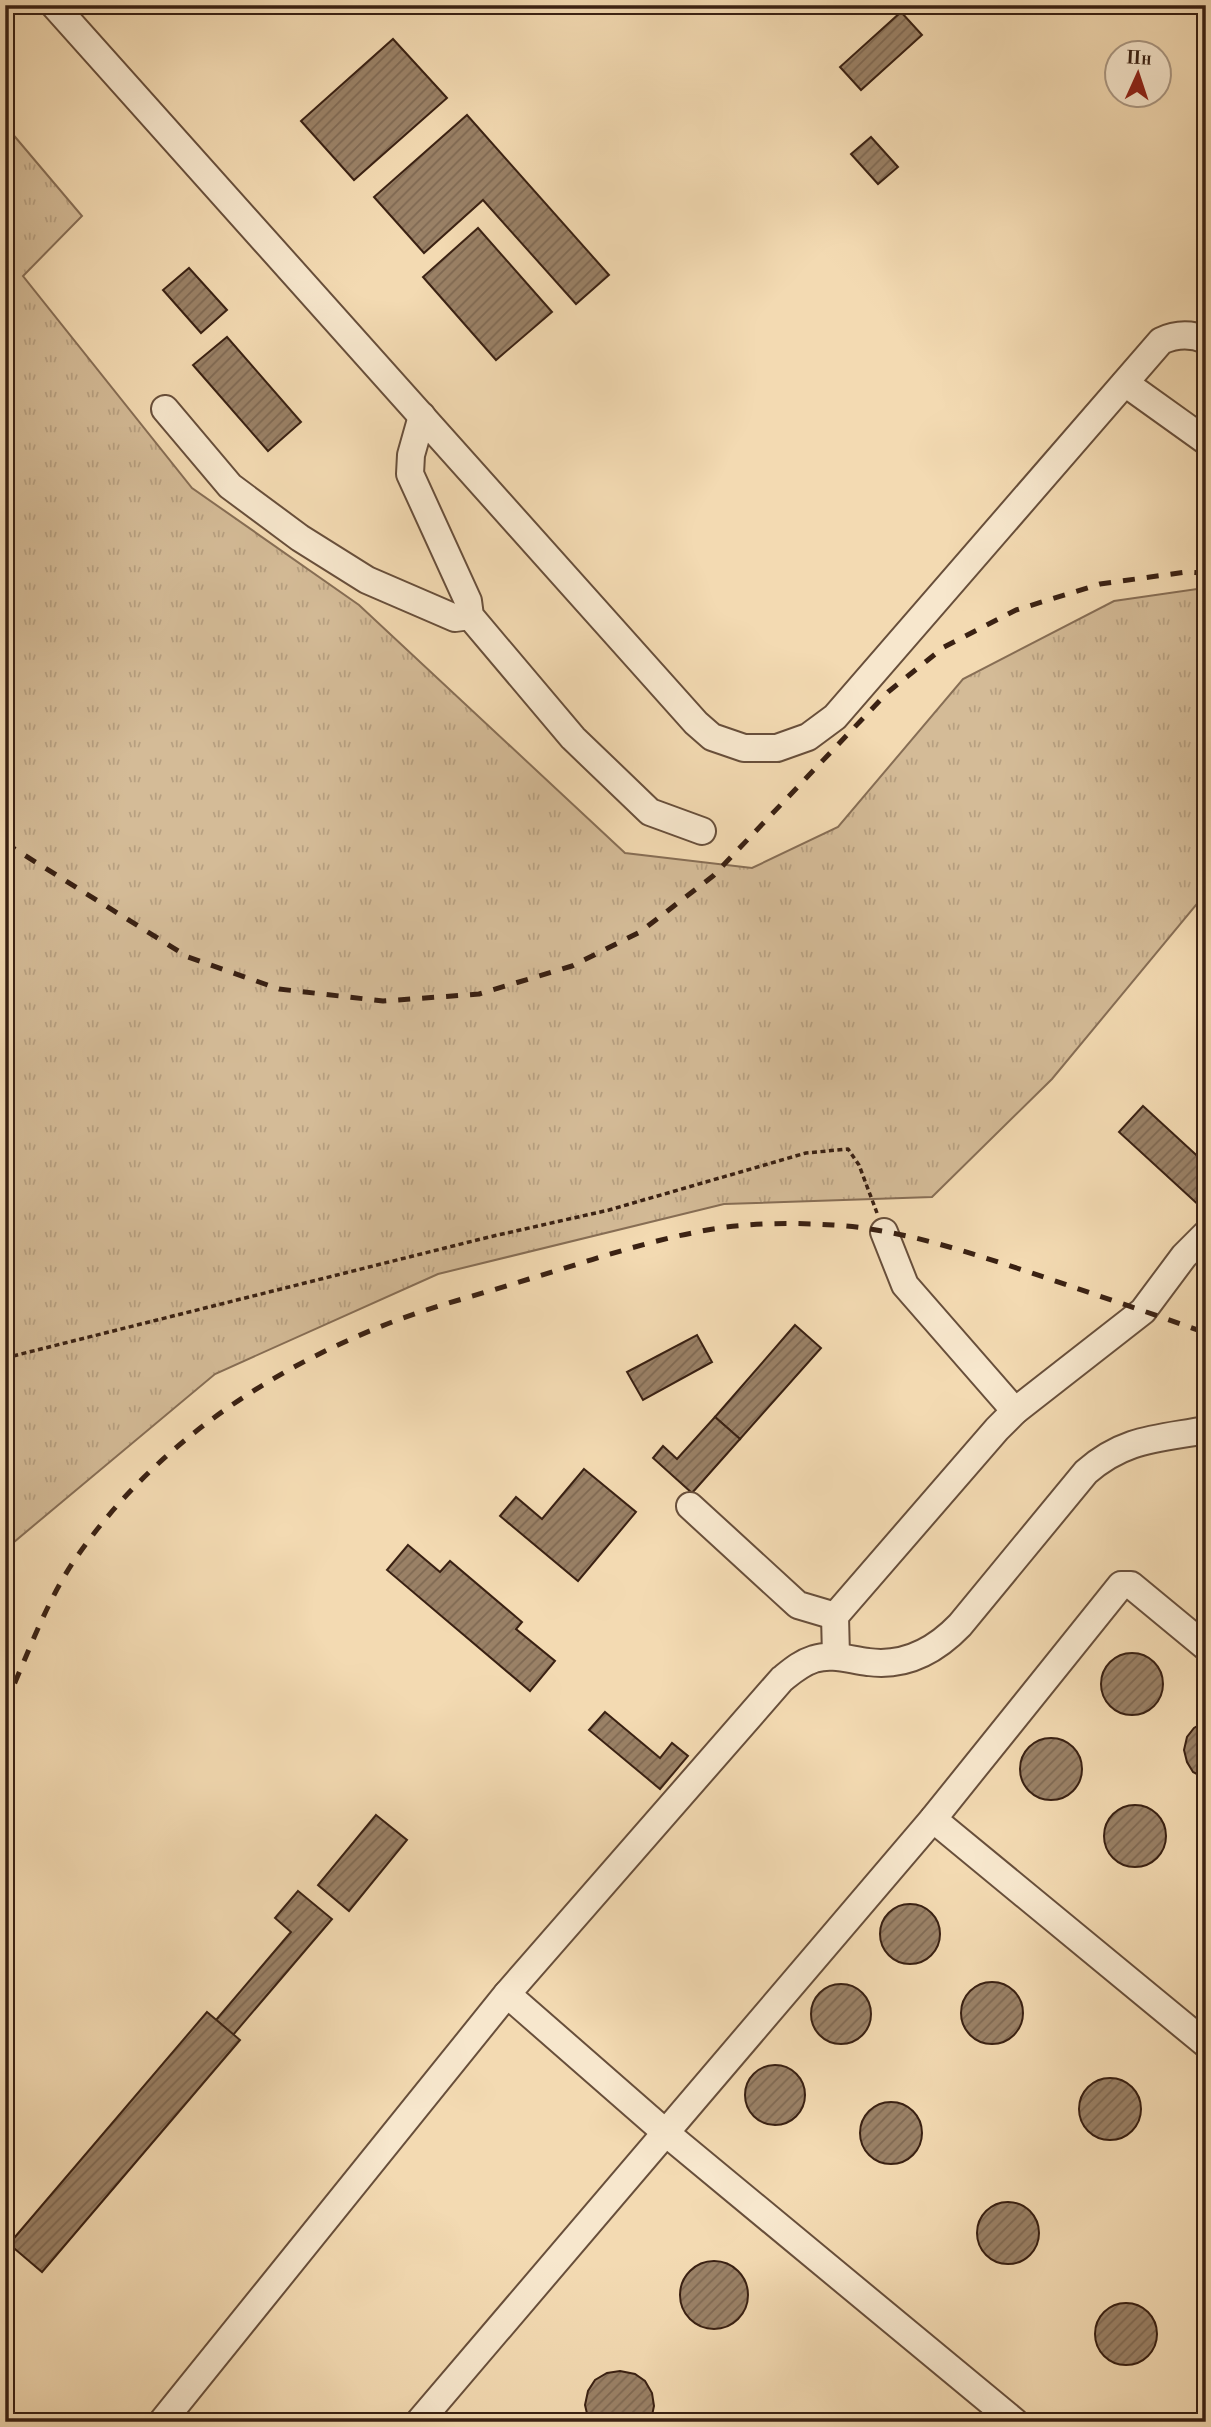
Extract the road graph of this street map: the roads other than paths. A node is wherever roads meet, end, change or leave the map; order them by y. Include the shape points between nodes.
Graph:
1 (54, 5) edge
2 (1206, 340) edge
3 (1125, 383) junction
4 (165, 409) dead end
5 (422, 416) junction
6 (1206, 441) edge
7 (470, 616) junction
8 (702, 831) dead end
9 (884, 1232) road end
10 (1206, 1234) edge
11 (1015, 1411) junction
12 (1206, 1430) edge
13 (690, 1506) dead end
14 (835, 1616) junction
15 (1206, 1647) edge
16 (836, 1656) junction
17 (933, 1819) junction
18 (507, 1994) junction
19 (1206, 2045) edge
20 (666, 2133) junction
21 (162, 2422) edge
22 (419, 2422) edge
23 (1015, 2422) edge

1 - 5 street
2 - 3 street via 1184,334 1161,341
3 - 5 street via 835,717 808,737 777,748 744,748 712,737 696,723
3 - 6 street
4 - 7 street via 230,486 300,538 366,580 455,618
5 - 7 street via 410,474 468,601
7 - 8 street via 573,738 650,812
9 - 11 street via 905,1285
10 - 11 street via 1143,1311
11 - 14 street
12 - 16 street via 1136,1442 1102,1458 960,1625 929,1651 889,1663
13 - 14 street via 798,1605
14 - 16 street
15 - 17 street via 1131,1584 1121,1585
16 - 18 street via 797,1666 782,1679
17 - 19 street
17 - 20 street
18 - 20 street
18 - 21 street
20 - 22 street
20 - 23 street

